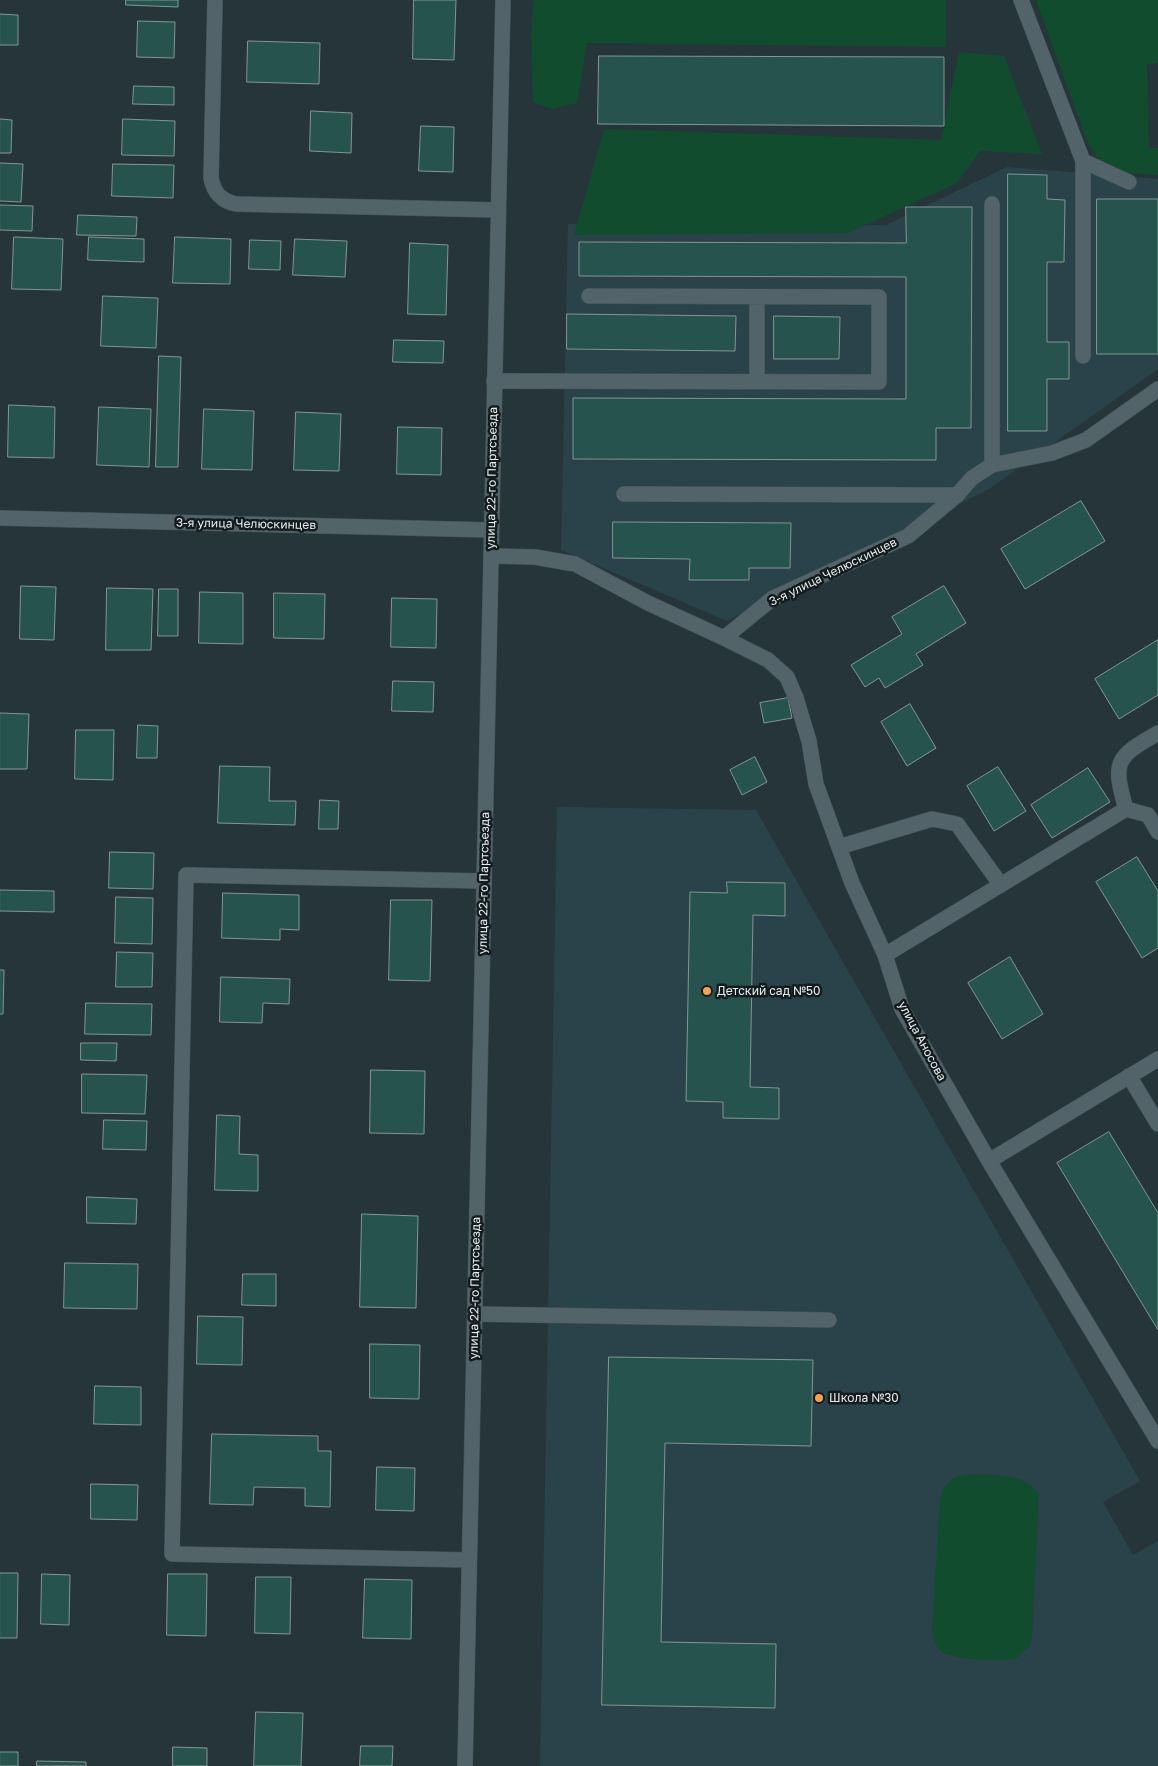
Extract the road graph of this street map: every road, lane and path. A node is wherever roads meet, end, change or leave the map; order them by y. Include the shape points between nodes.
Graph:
1 (215, 0) edge
2 (503, 0) edge
3 (1022, 0) edge
4 (1083, 161) junction
5 (1129, 182) dead end
6 (992, 204) dead end
7 (498, 210) junction
8 (589, 296) dead end
9 (757, 297) junction
10 (1083, 356) dead end
11 (494, 381) junction
12 (757, 382) junction
13 (1158, 389) edge
14 (992, 464) junction
15 (624, 494) dead end
16 (958, 495) junction
17 (0, 518) edge
18 (491, 530) junction
19 (491, 556) junction
20 (724, 638) junction
21 (1158, 733) edge
22 (1126, 809) junction
23 (1158, 832) edge
24 (839, 847) junction
25 (484, 881) junction
26 (1001, 885) junction
27 (885, 955) junction
28 (1158, 1059) edge
29 (1129, 1076) junction
30 (1158, 1124) edge
31 (989, 1161) junction
32 (474, 1314) junction
33 (829, 1320) dead end
34 (1158, 1441) edge
35 (469, 1560) junction
36 (465, 1766) edge

1 - 7 street via 211,178 213,188 226,202
2 - 7 street, улица 22-го Партсъезда
3 - 4 street
4 - 5 street
4 - 10 street
6 - 14 street
7 - 11 street, улица 22-го Партсъезда
8 - 9 street
9 - 12 street
9 - 12 street via 880,297 879,382
11 - 12 street
11 - 18 street, улица 22-го Партсъезда
13 - 14 street, 3-я улица Челюскинцев via 1086,440 1052,453
14 - 16 street, 3-я улица Челюскинцев via 972,478
15 - 16 street
16 - 20 street, 3-я улица Челюскинцев via 908,536 773,598
17 - 18 street, 3-я улица Челюскинцев
18 - 19 street, улица 22-го Партсъезда
19 - 20 street via 535,557 575,564
19 - 25 street, улица 22-го Партсъезда
20 - 24 street, улица Аносова via 768,660 787,677 809,741 816,784
21 - 22 street via 1128,750 1119,764 1119,783
22 - 23 street via 1148,815
22 - 26 street
24 - 26 street via 932,819 957,824
24 - 27 street, улица Аносова
25 - 32 street, улица 22-го Партсъезда
25 - 35 street via 186,875 172,1554
26 - 27 street
27 - 31 street, улица Аносова via 902,1009
28 - 29 street
29 - 30 street
29 - 31 street
31 - 34 street, улица Аносова
32 - 33 street
32 - 35 street, улица 22-го Партсъезда
35 - 36 street, улица 22-го Партсъезда

